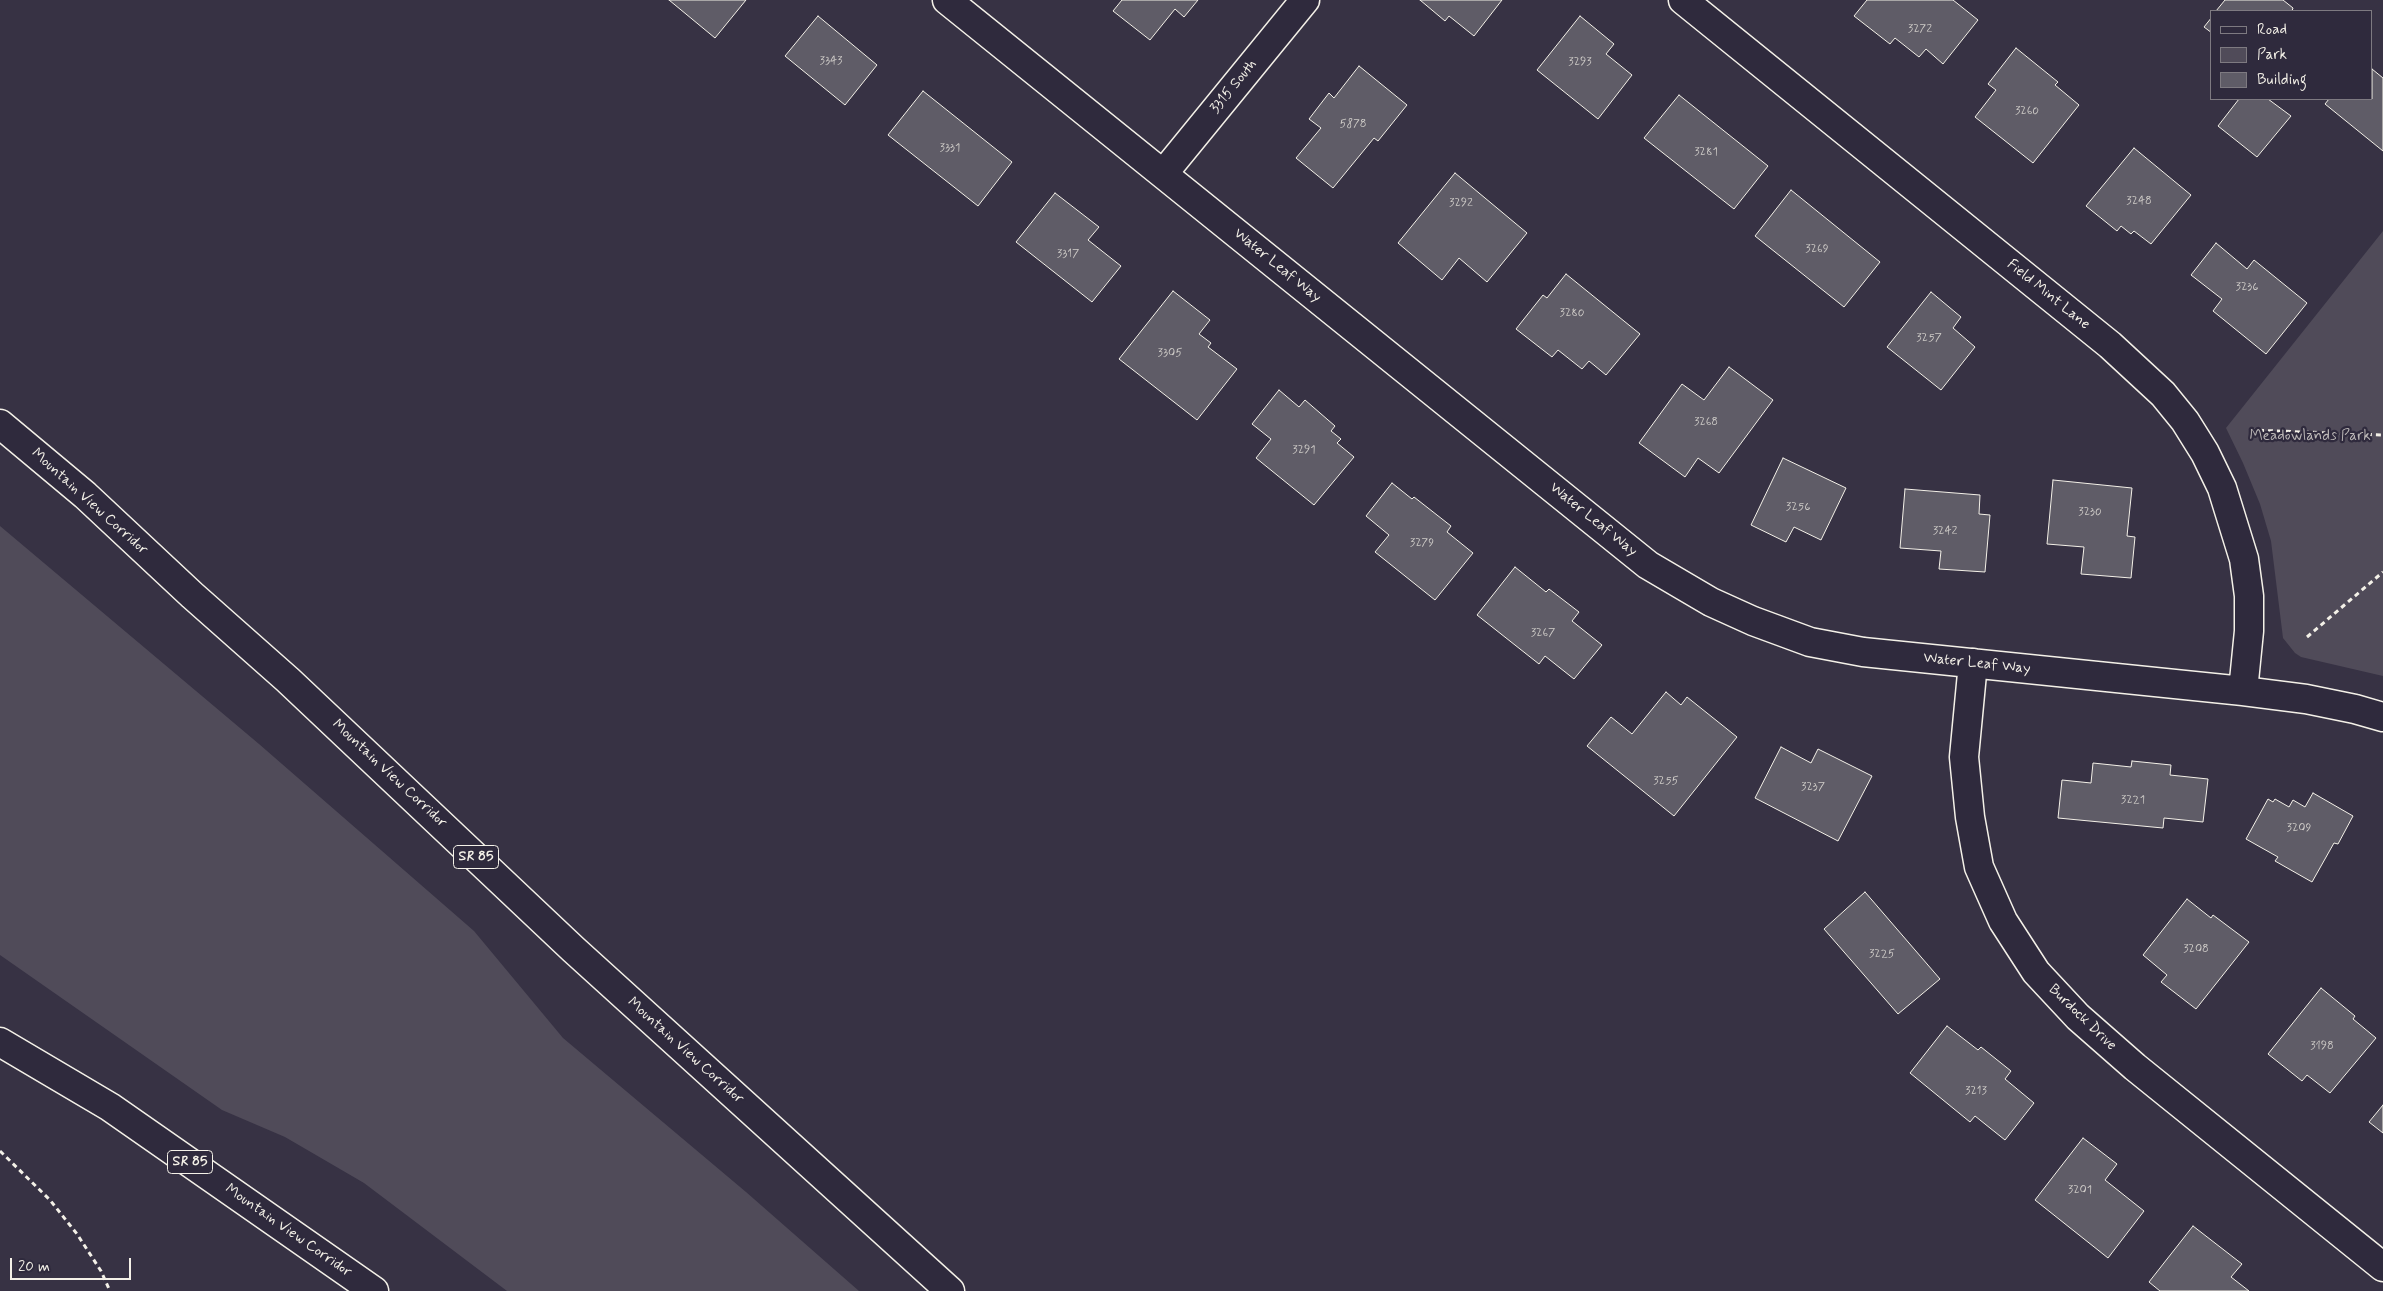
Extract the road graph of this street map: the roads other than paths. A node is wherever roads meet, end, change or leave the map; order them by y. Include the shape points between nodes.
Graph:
1 (947, 0) edge
2 (1305, 0) edge
3 (1683, 0) edge
4 (1163, 174) junction
5 (0, 424) edge
6 (1973, 663) junction
7 (2243, 691) junction
8 (2383, 717) edge
9 (0, 1042) edge
10 (2383, 1266) edge
11 (374, 1291) edge
12 (950, 1291) edge

1 - 4 main road, Water Leaf Way
2 - 4 main road, 3315 South
3 - 7 main road, Field Mint Lane via 2110,345 2163,394 2185,421 2222,488 2244,560 2250,596
4 - 6 main road, Water Leaf Way via 1648,565 1711,602 1810,642 1863,652
5 - 12 main road, Mountain View Corridor / SR 85 via 85,495 288,680 573,949
6 - 7 main road, Water Leaf Way
6 - 10 main road, Burdock Drive via 1964,757 1979,867 2003,921 2036,972 2078,1017 2134,1067
7 - 8 main road, Water Leaf Way via 2314,701
9 - 11 main road, Mountain View Corridor / SR 85 via 110,1106

